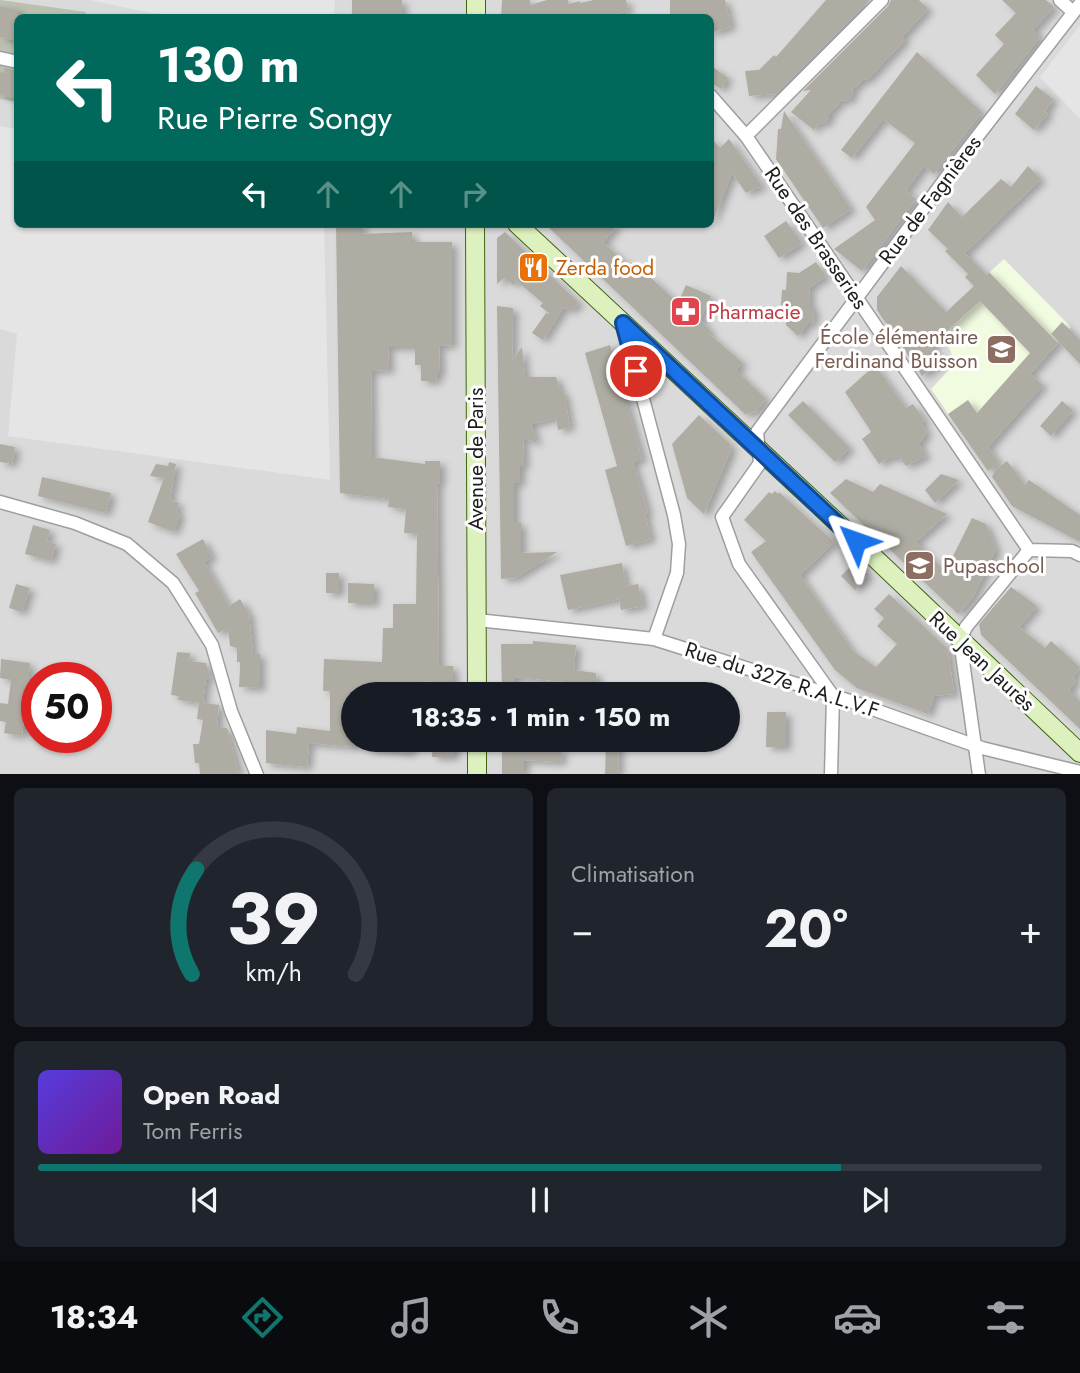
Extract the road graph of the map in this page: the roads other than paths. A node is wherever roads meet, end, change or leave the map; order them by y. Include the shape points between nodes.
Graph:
1 (882, 0) edge
2 (1060, 0) edge
3 (1077, 8) edge
4 (714, 100) edge
5 (746, 136) junction
6 (475, 228) edge
7 (521, 228) edge
8 (858, 299) junction
9 (623, 323) junction
10 (758, 440) junction
11 (0, 502) edge
12 (1029, 550) junction
13 (1080, 555) edge
14 (477, 620) junction
15 (654, 639) junction
16 (961, 640) junction
17 (477, 682) edge
18 (832, 696) junction
19 (974, 746) junction
20 (477, 752) edge
21 (1080, 753) edge
22 (1080, 772) edge
23 (257, 774) edge
24 (477, 774) edge
25 (831, 774) edge
26 (979, 774) edge

1 - 5 street
2 - 3 street
3 - 8 street, Rue de Fagnières
4 - 5 street, Rue des Brasseries
5 - 8 street, Rue des Brasseries
6 - 14 main road, Avenue de Paris
7 - 9 main road, Rue Jean Jaurès
8 - 10 street, Rue de Fagnières via 836,323
8 - 12 street, Rue des Brasseries
9 - 10 main road, Rue Jean Jaurès
9 - 15 street via 679,544 677,573
10 - 16 main road, Rue Jean Jaurès
10 - 18 street, Rue de Fagnières via 760,463 722,517 738,564
11 - 23 street via 75,523 127,544 173,583 212,645
12 - 13 street
12 - 16 street via 966,627
14 - 15 street, Rue du 327e R.A.L.V.F
14 - 17 main road, Avenue de Paris
15 - 18 street, Rue du 327e R.A.L.V.F
16 - 19 street
16 - 21 main road, Rue Jean Jaurès
18 - 19 street, Rue du 327e R.A.L.V.F
18 - 25 street
19 - 22 street, Rue du 327e R.A.L.V.F
19 - 26 street
20 - 24 main road

